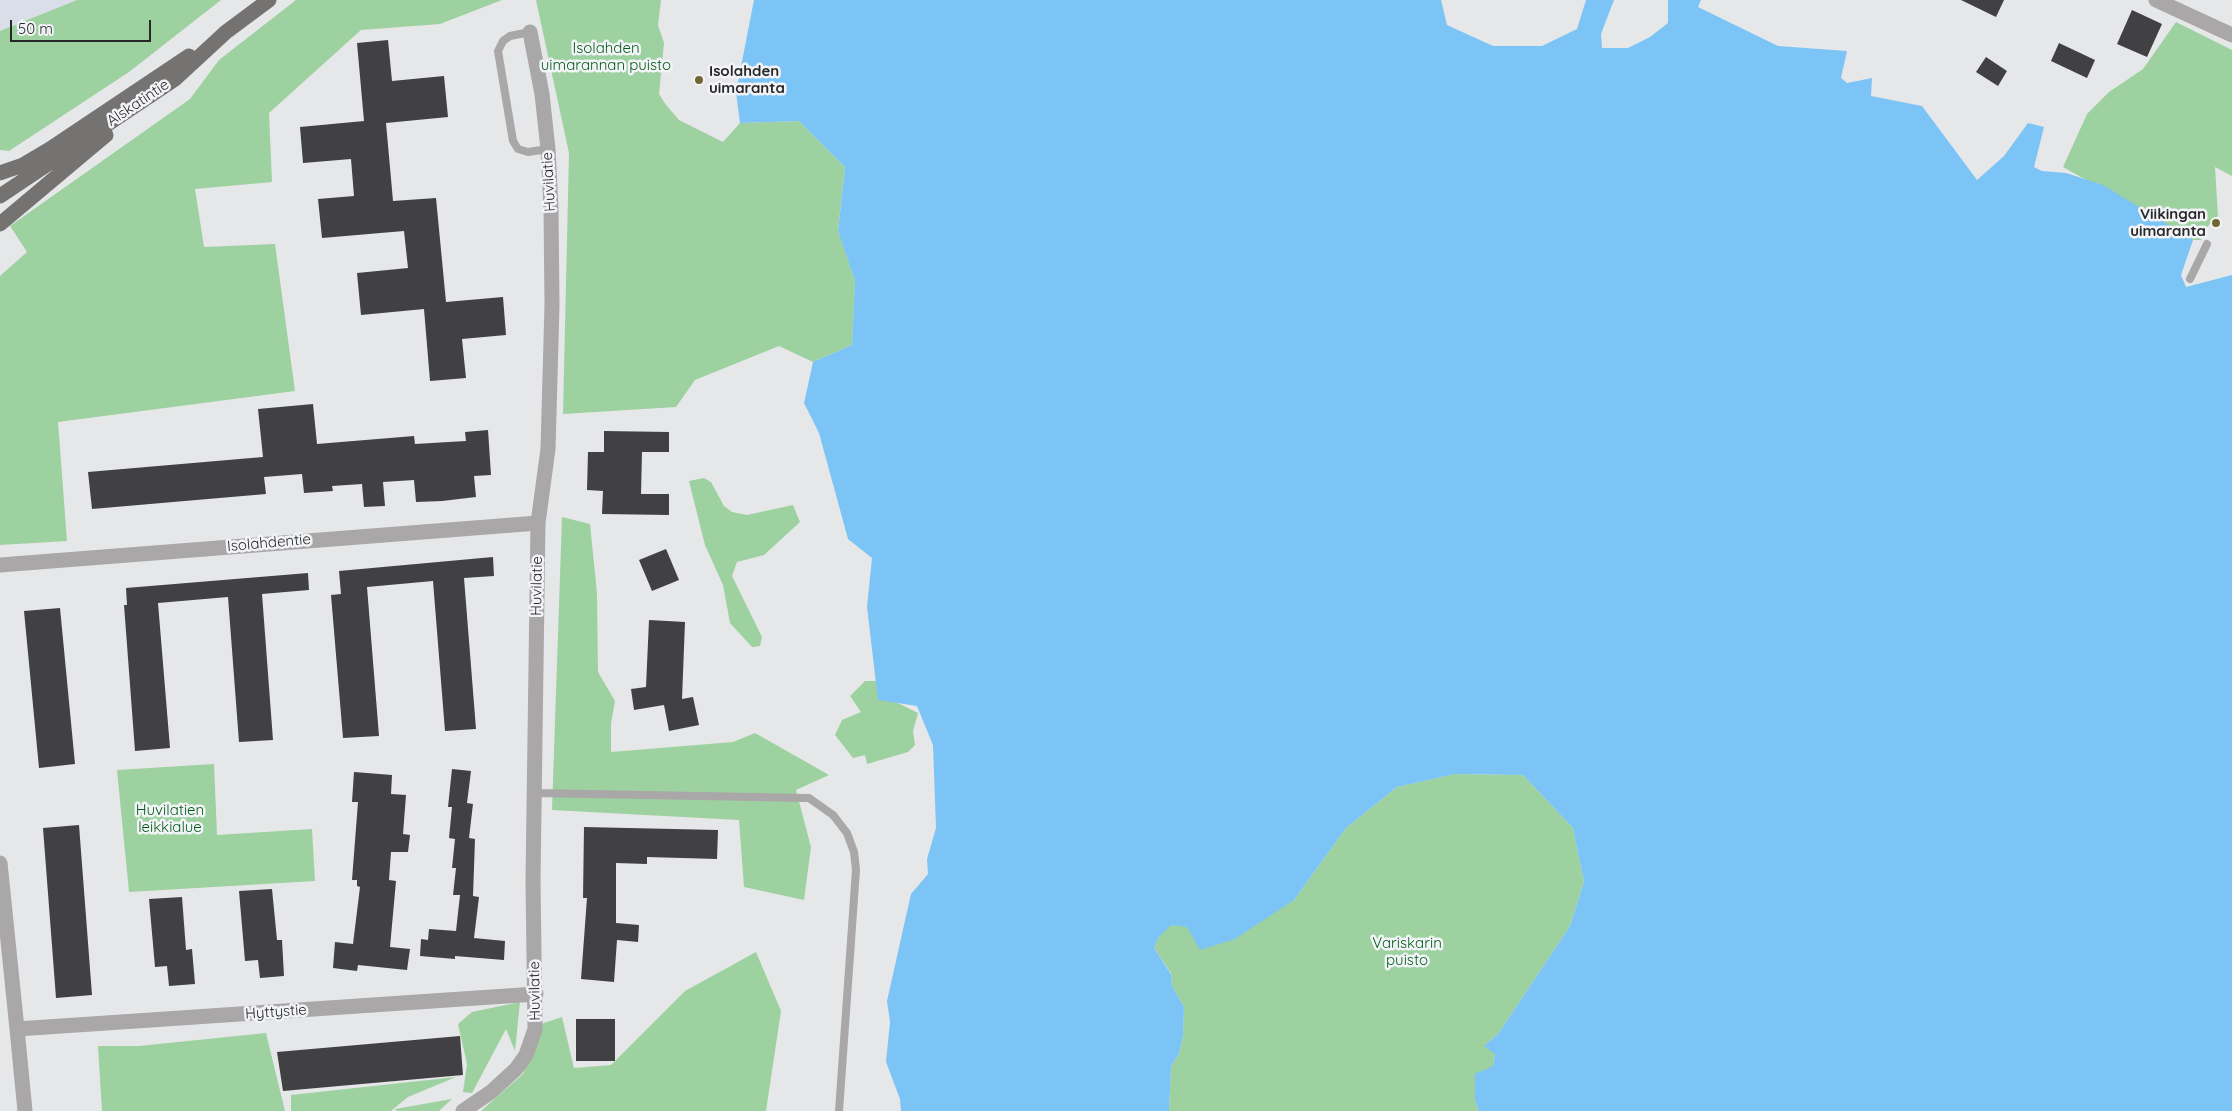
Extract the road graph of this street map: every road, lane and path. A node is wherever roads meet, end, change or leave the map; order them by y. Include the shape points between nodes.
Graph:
1 (269, 0) edge
2 (2156, 0) edge
3 (226, 32) junction
4 (530, 32) joint
5 (2232, 35) edge
6 (175, 79) junction
7 (548, 149) junction
8 (0, 173) edge
9 (0, 196) edge
10 (0, 224) edge
11 (2207, 244) dead end
12 (2190, 279) dead end
13 (538, 523) junction
14 (0, 565) edge
15 (534, 793) junction
16 (0, 863) edge
17 (536, 994) junction
18 (17, 1029) junction
19 (25, 1111) edge
20 (463, 1111) edge
21 (839, 1111) edge

1 - 3 main road, Alskatintie
2 - 5 street
3 - 6 main road, Alskatintie
3 - 8 main road via 50,149 23,165
4 - 7 street, Huvilatie
4 - 7 lane via 510,36 498,50 513,141 518,149 528,152
6 - 9 main road, Alskatintie
6 - 10 main road
7 - 13 street, Huvilatie via 551,376 548,450
11 - 12 lane
13 - 14 street, Isolahdentie
13 - 15 street, Huvilatie
15 - 17 street, Huvilatie via 532,881
15 - 21 lane via 809,798 833,815 847,833 856,870
16 - 18 street
17 - 18 street, Hyttystie
17 - 20 street, Huvilatie via 535,1029 526,1054 503,1081
18 - 19 street

